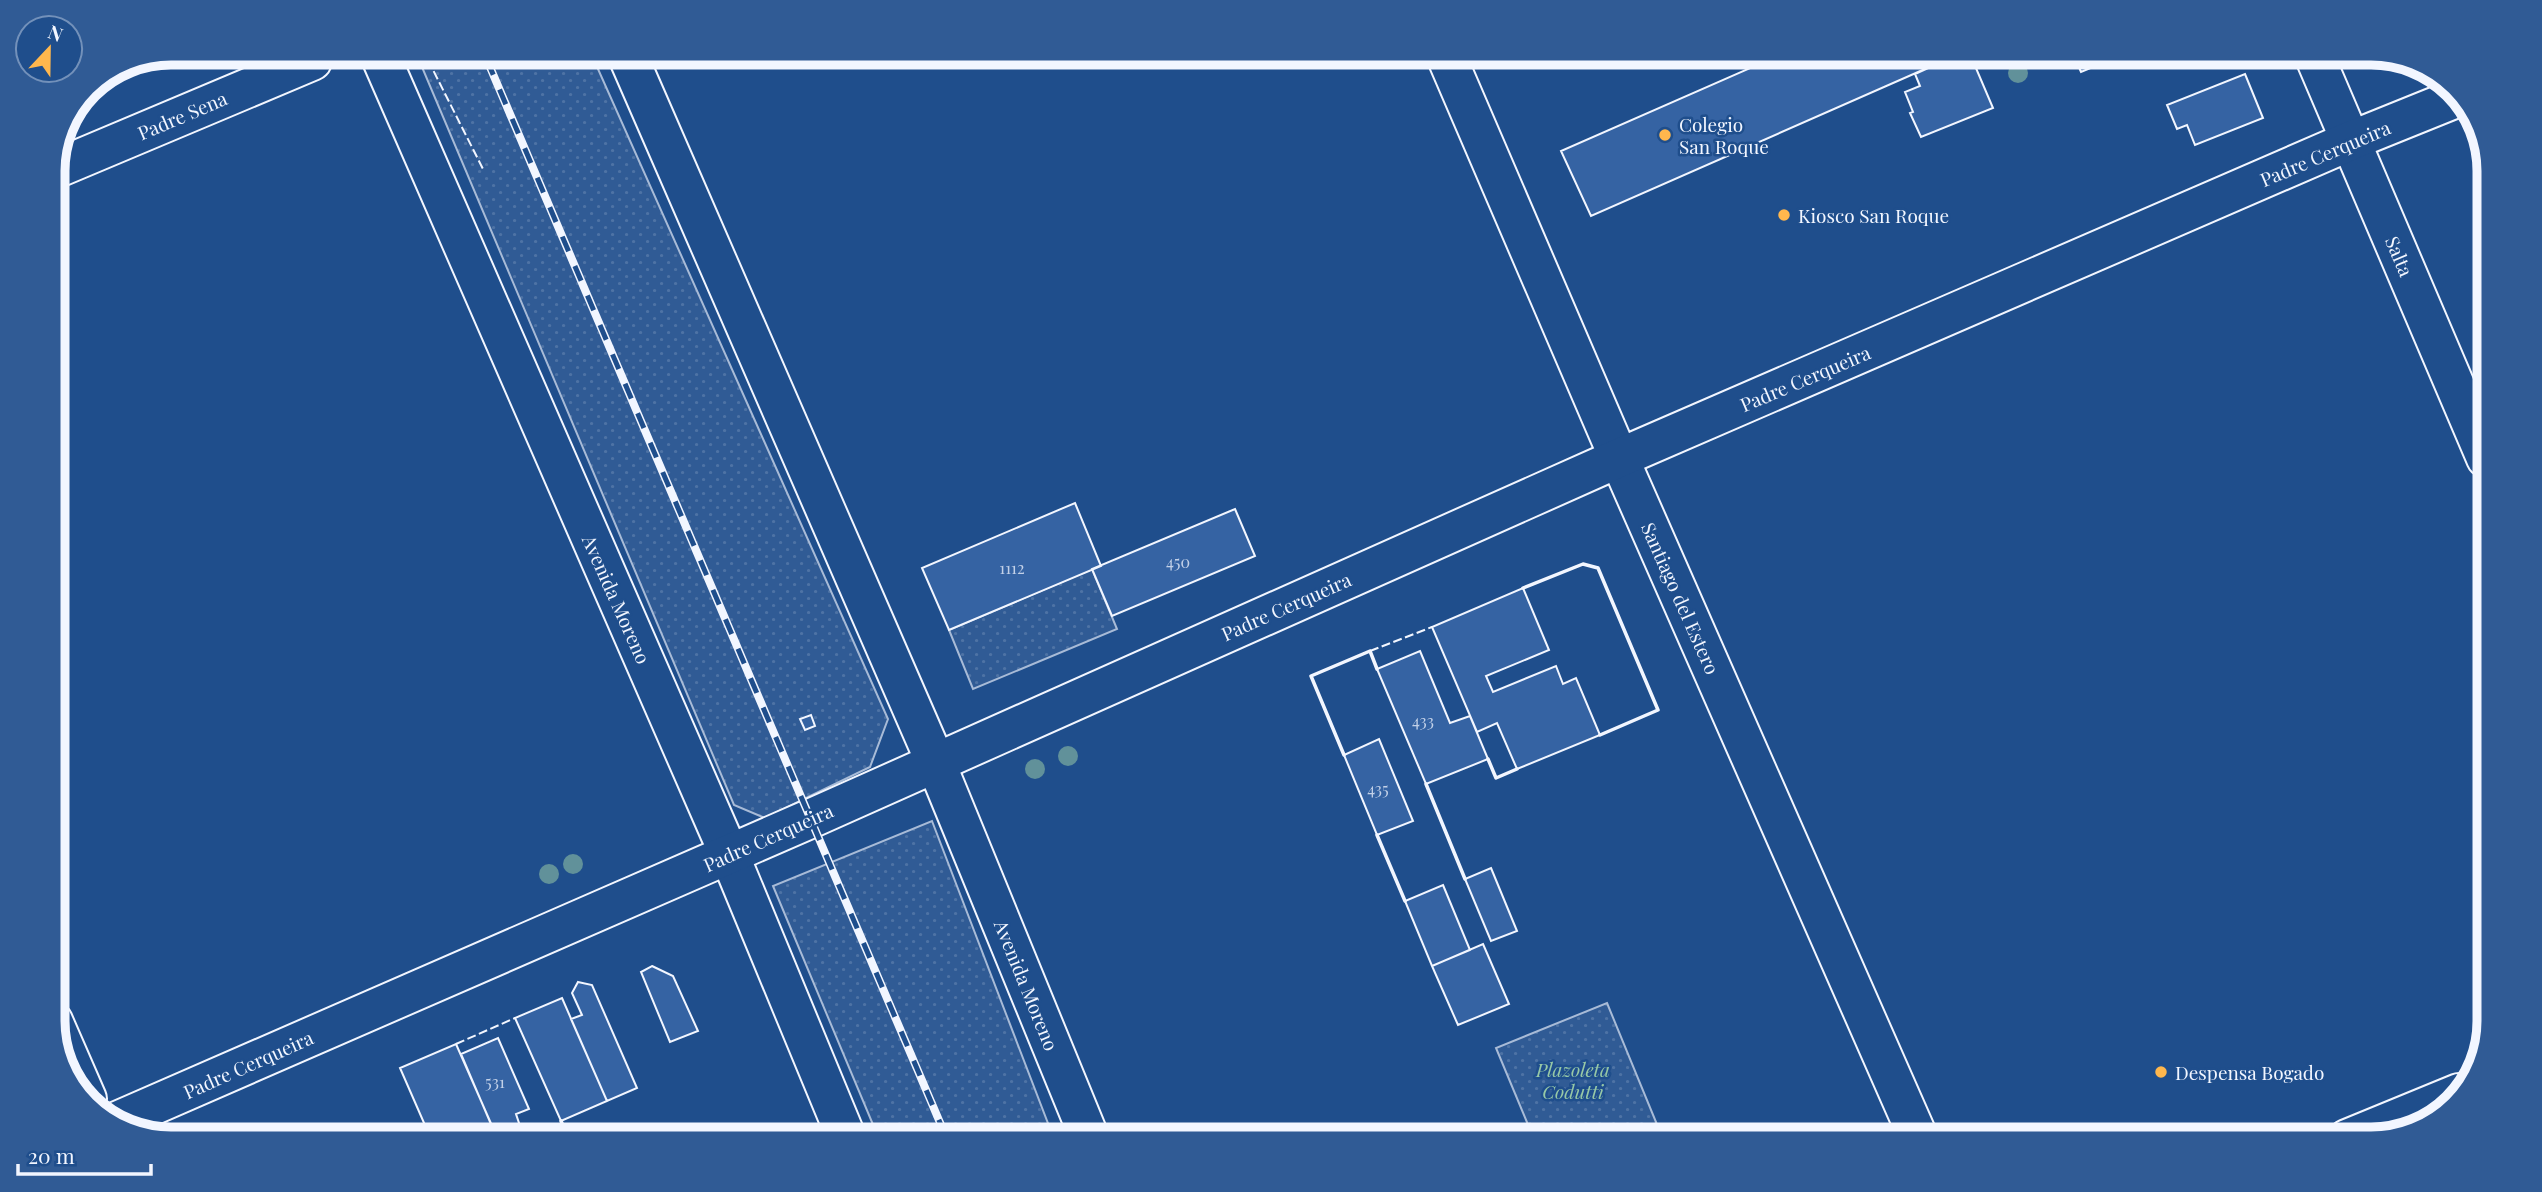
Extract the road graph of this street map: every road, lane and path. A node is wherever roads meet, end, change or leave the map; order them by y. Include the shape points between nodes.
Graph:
1 (302, 65) edge
2 (384, 65) edge
3 (632, 65) edge
4 (1450, 65) edge
5 (2318, 65) edge
6 (2450, 100) edge
7 (2350, 141) junction
8 (65, 165) edge
9 (2477, 437) edge
10 (1619, 458) junction
11 (935, 761) junction
12 (729, 854) junction
13 (2442, 1100) edge
14 (126, 1117) edge
15 (842, 1127) edge
16 (1085, 1127) edge
17 (1914, 1127) edge
18 (2377, 1127) edge

1 - 8 street, Padre Sena
2 - 12 street, Avenida Moreno
3 - 11 street, Avenida Moreno
4 - 10 street, Santiago del Estero
5 - 7 street, Salta
6 - 7 street, Padre Cerqueira
7 - 9 street, Salta
7 - 10 street, Padre Cerqueira
10 - 11 street, Padre Cerqueira
10 - 17 street, Santiago del Estero
11 - 12 street, Padre Cerqueira
11 - 16 street, Avenida Moreno
12 - 14 street, Padre Cerqueira
12 - 15 street, Avenida Moreno
13 - 18 street

